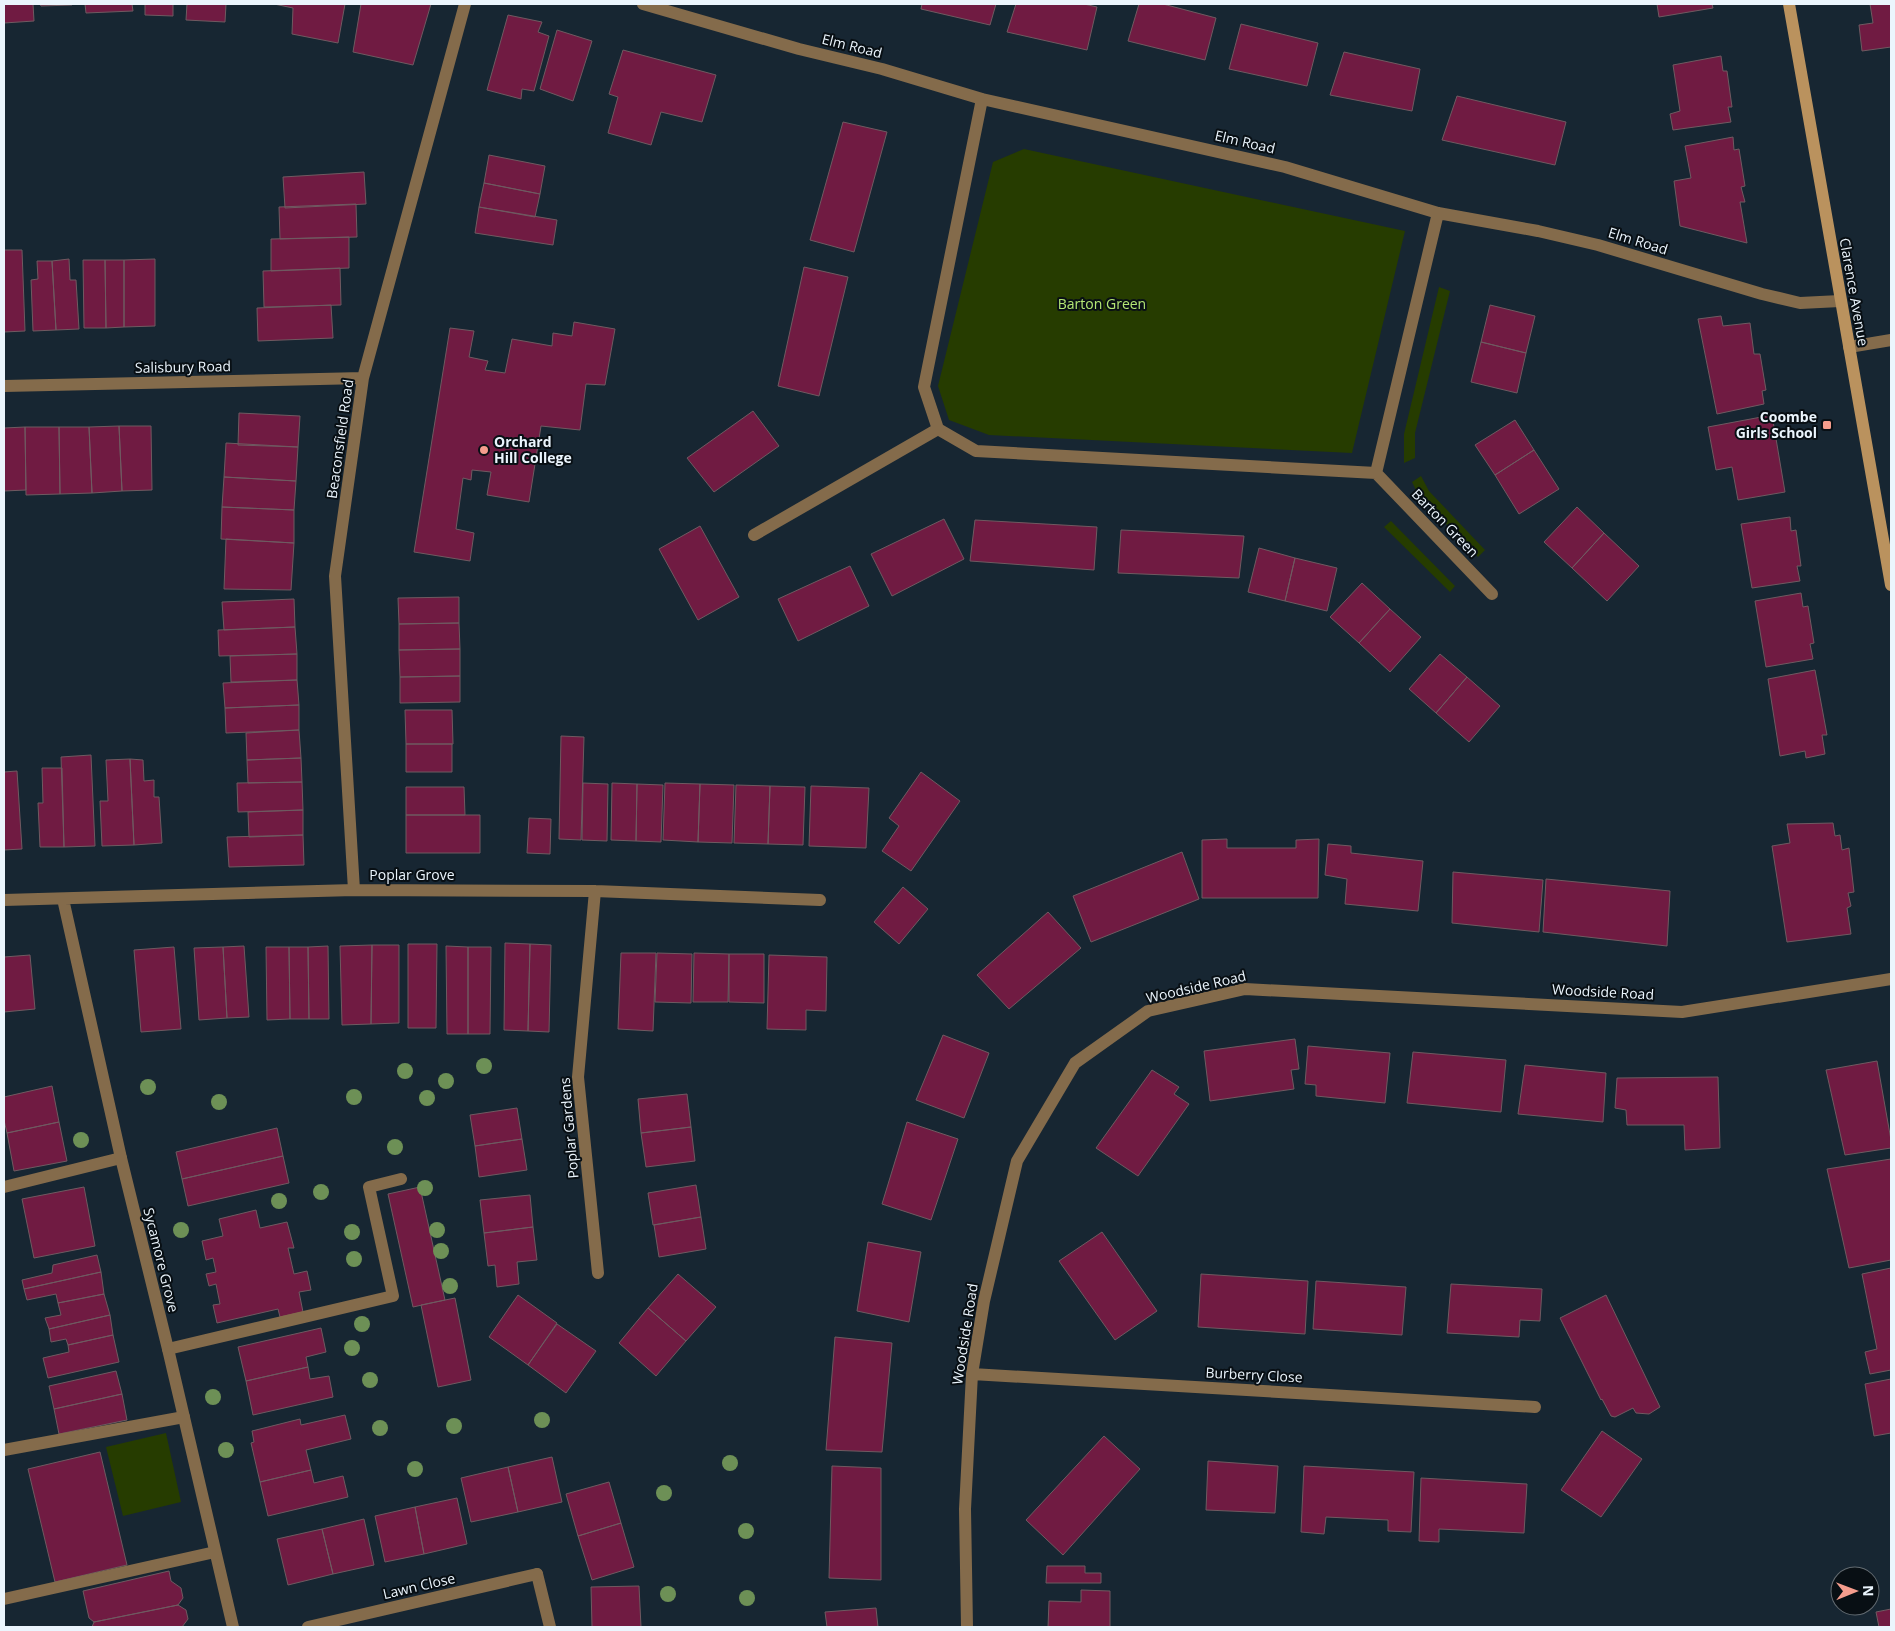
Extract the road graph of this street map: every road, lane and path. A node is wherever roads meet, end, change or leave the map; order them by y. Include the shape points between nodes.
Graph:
1 (465, 4) edge
2 (643, 4) edge
3 (1789, 4) edge
4 (982, 99) junction
5 (1438, 213) junction
6 (1840, 300) junction
7 (1891, 340) edge
8 (1849, 348) junction
9 (363, 378) junction
10 (4, 386) edge
11 (938, 429) junction
12 (1376, 473) junction
13 (754, 535) dead end
14 (1891, 585) edge
15 (1492, 594) dead end
16 (354, 890) junction
17 (595, 891) junction
18 (63, 899) junction
19 (4, 900) edge
20 (820, 900) dead end
21 (1891, 979) edge
22 (121, 1158) junction
23 (401, 1179) dead end
24 (4, 1187) edge
25 (598, 1273) dead end
26 (168, 1349) junction
27 (972, 1374) junction
28 (1535, 1407) dead end
29 (184, 1417) junction
30 (4, 1450) edge
31 (216, 1552) junction
32 (4, 1599) edge
33 (233, 1627) edge
34 (308, 1627) edge
35 (550, 1627) edge
36 (967, 1627) edge

1 - 9 street, Beaconsfield Road
2 - 4 street, Elm Road
3 - 6 street, Clarence Avenue
4 - 5 street, Elm Road via 1285,167
4 - 11 street via 924,387
5 - 6 street, Elm Road via 1598,245 1800,303
5 - 12 street
6 - 8 street, Clarence Avenue
7 - 8 street
8 - 14 street, Clarence Avenue
9 - 10 street, Salisbury Road
9 - 16 street, Beaconsfield Road via 335,576
11 - 12 street via 976,451
11 - 13 street
12 - 15 street, Barton Green
16 - 17 street, Poplar Grove
16 - 18 street, Poplar Grove
17 - 20 street, Poplar Grove
17 - 25 street, Poplar Gardens via 578,1077
18 - 19 street, Poplar Grove
18 - 22 street, Sycamore Grove
21 - 27 street, Woodside Road via 1682,1012 1245,989 1148,1011 1075,1062 1017,1161 984,1301
22 - 24 street
22 - 26 street, Sycamore Grove
23 - 26 street via 369,1187 394,1296
26 - 29 street, Sycamore Grove
27 - 28 street, Burberry Close
27 - 36 street, Woodside Road via 965,1509
29 - 30 street
29 - 31 street, Sycamore Grove
31 - 32 street
31 - 33 street, Sycamore Grove
34 - 35 street, Lawn Close via 537,1574

